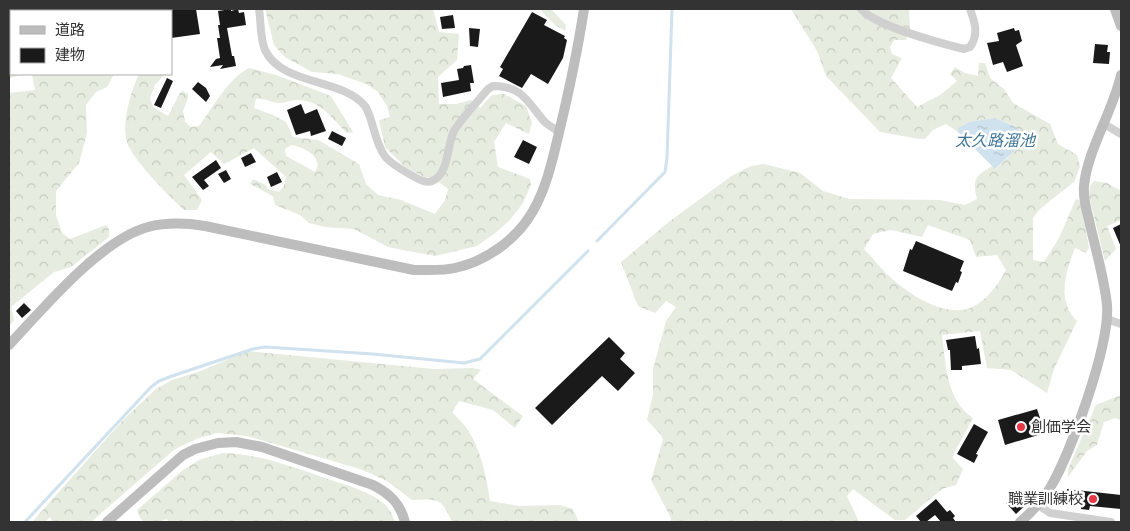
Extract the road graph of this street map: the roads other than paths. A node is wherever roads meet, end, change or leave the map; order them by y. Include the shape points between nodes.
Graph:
1 (259, 9) edge
2 (584, 9) edge
3 (861, 9) edge
4 (970, 9) edge
5 (1115, 9) edge
6 (1121, 26) edge
7 (1121, 75) edge
8 (1104, 124) junction
9 (559, 132) junction
10 (1121, 134) edge
11 (1107, 319) junction
12 (1121, 324) edge
13 (9, 345) edge
14 (1038, 505) junction
15 (107, 522) edge
16 (405, 522) edge
17 (1020, 522) edge
18 (1111, 522) edge

1 - 9 street via 262,42 274,62 292,74 357,98 370,116 385,158 421,180 433,181 441,174 454,131 493,86 509,88 526,98 544,122
2 - 9 street
3 - 4 street via 882,23 964,48 970,47 976,35
5 - 6 street
7 - 8 street
8 - 10 street
8 - 11 street via 1084,187
9 - 13 street via 541,194 527,221 508,242 471,263 442,270 414,270 205,226 162,224 134,232 110,246
11 - 12 street
11 - 14 street via 1099,359 1081,415 1063,463
14 - 17 street
14 - 18 street via 1050,513
15 - 16 street via 183,455 205,446 236,442 262,447 386,492 401,509

